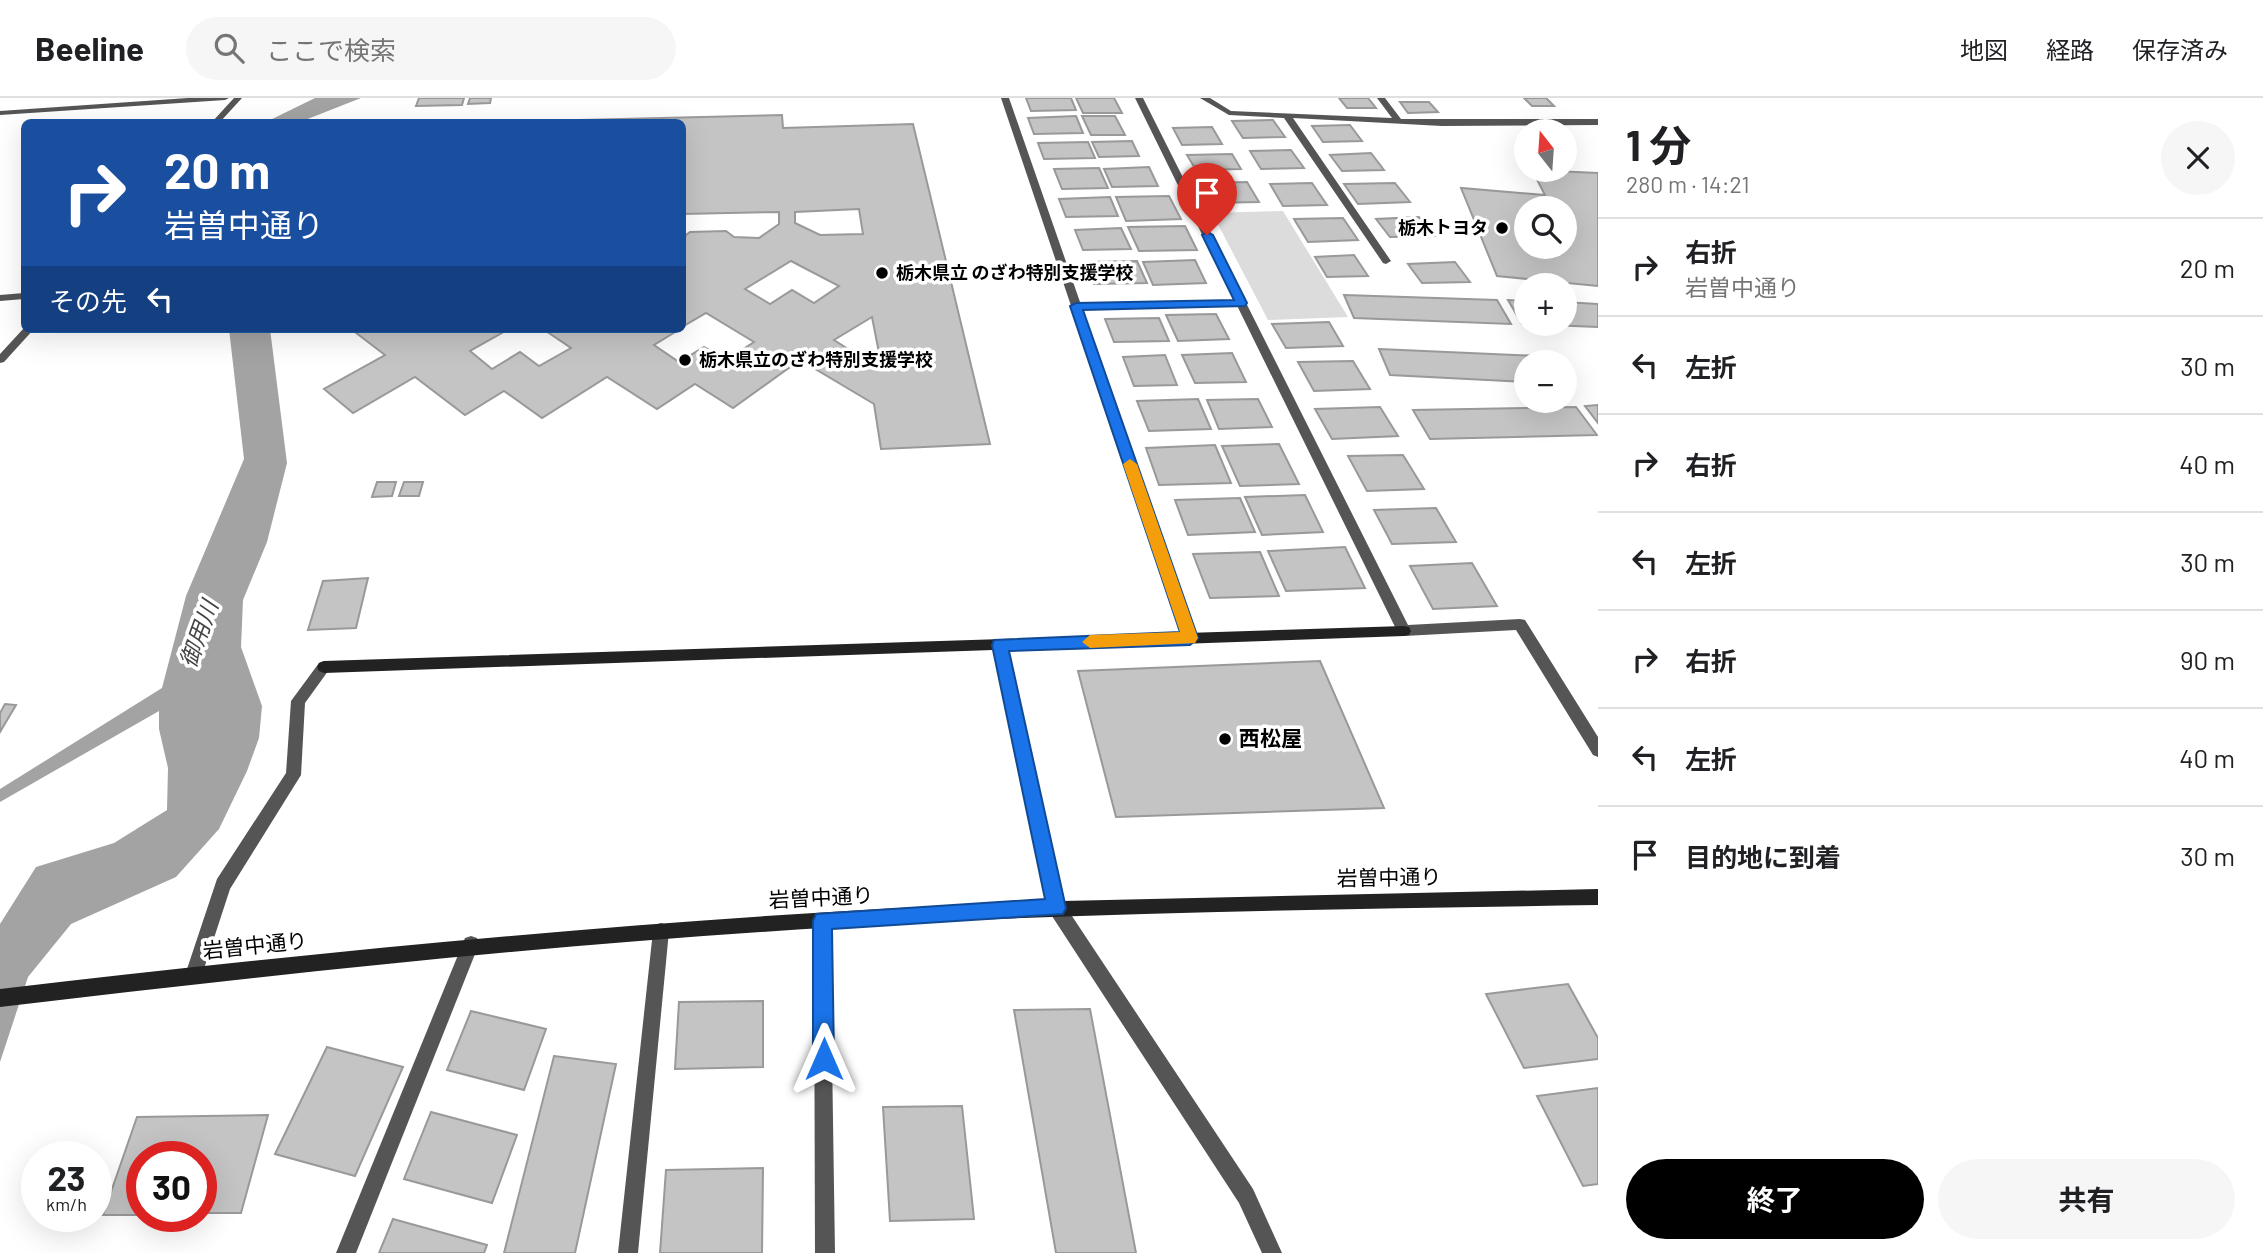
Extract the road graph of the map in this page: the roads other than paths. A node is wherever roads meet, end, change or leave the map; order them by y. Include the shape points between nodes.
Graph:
1 (225, 98) edge
2 (238, 98) edge
3 (1005, 98) edge
4 (1139, 98) edge
5 (1204, 98) edge
6 (1381, 98) edge
7 (0, 113) edge
8 (1287, 116) junction
9 (219, 119) edge
10 (1399, 121) junction
11 (1598, 122) edge
12 (1386, 261) dead end
13 (21, 296) edge
14 (0, 298) edge
15 (1241, 303) junction
16 (1076, 306) junction
17 (25, 333) edge
18 (0, 360) edge
19 (1404, 631) junction
20 (1190, 638) junction
21 (999, 645) junction
22 (1598, 750) edge
23 (1598, 897) edge
24 (1056, 908) junction
25 (822, 921) junction
26 (662, 931) junction
27 (471, 944) junction
28 (194, 975) junction
29 (0, 998) edge
30 (346, 1253) edge
31 (628, 1253) edge
32 (825, 1253) edge
33 (1272, 1253) edge

1 - 7 street
2 - 9 street
3 - 16 street
4 - 15 street
5 - 8 street via 1229,113
6 - 10 street
8 - 10 street
8 - 12 street
10 - 11 street
13 - 14 street
15 - 16 street
15 - 19 street
16 - 20 street
17 - 18 street
19 - 20 street
19 - 22 street via 1520,624
20 - 21 street
21 - 24 street
21 - 28 street via 324,667 298,701 293,775 223,885
23 - 24 street, 岩曽中通り
24 - 25 street, 岩曽中通り
24 - 33 street via 1239,1185
25 - 26 street, 岩曽中通り
25 - 32 street
26 - 27 street, 岩曽中通り
26 - 31 street
27 - 28 street, 岩曽中通り
27 - 30 street
28 - 29 street, 岩曽中通り

